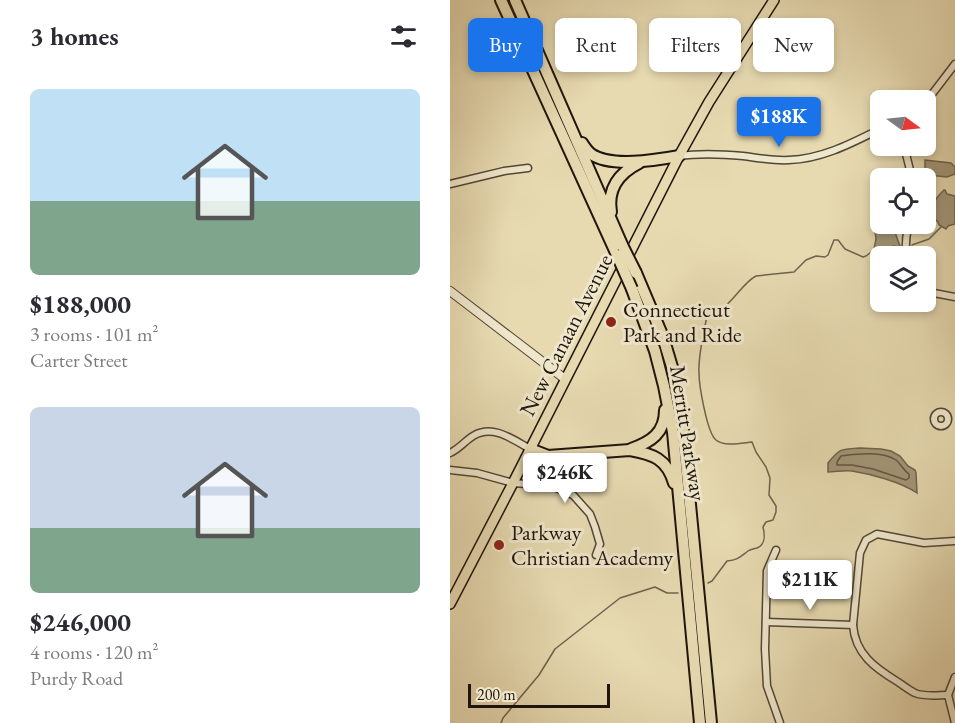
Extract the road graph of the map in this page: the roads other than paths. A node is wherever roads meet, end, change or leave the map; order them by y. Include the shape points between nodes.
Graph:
1 (501, 0) edge
2 (515, 0) edge
3 (774, 0) edge
4 (955, 64) edge
5 (935, 90) edge
6 (566, 117) junction
7 (870, 134) edge
8 (679, 156) junction
9 (644, 161) junction
10 (528, 168) dead end
11 (450, 184) edge
12 (614, 227) junction
13 (620, 251) junction
14 (450, 291) edge
15 (936, 293) edge
16 (955, 297) edge
17 (565, 379) junction
18 (664, 386) junction
19 (530, 449) junction
20 (630, 450) junction
21 (450, 453) edge
22 (450, 470) edge
23 (513, 483) junction
24 (680, 510) junction
25 (955, 541) edge
26 (776, 550) dead end
27 (596, 555) dead end
28 (450, 604) edge
29 (766, 622) junction
30 (853, 625) junction
31 (955, 677) edge
32 (948, 695) junction
33 (700, 723) edge
34 (711, 723) edge
35 (780, 723) edge
36 (955, 723) edge

1 - 13 highway, Merritt Parkway
2 - 6 highway, Merritt Parkway
3 - 8 main road, New Canaan Avenue
4 - 5 street
6 - 9 highway via 590,153 610,161
6 - 12 highway, Merritt Parkway
7 - 8 street via 827,153 797,160
8 - 9 highway
8 - 17 main road, New Canaan Avenue
9 - 12 highway via 619,176 613,187 610,198
10 - 11 street
12 - 13 highway, Merritt Parkway
13 - 18 highway, Merritt Parkway, bridge
13 - 34 highway, Merritt Parkway, bridge via 636,273 672,367 682,421
14 - 17 street
15 - 16 street
17 - 19 main road, New Canaan Avenue
18 - 20 highway via 662,426 652,440
18 - 24 highway, Merritt Parkway via 673,432
19 - 20 highway via 548,456
19 - 21 street via 489,431 472,437
19 - 23 main road, New Canaan Avenue
20 - 24 highway via 652,455 670,471
22 - 23 street
23 - 27 street via 552,486 573,495 590,514 595,527 600,544
23 - 28 main road, New Canaan Avenue
24 - 33 highway, Merritt Parkway
25 - 30 street via 924,543 877,534 866,540 860,553
26 - 29 street via 767,572
29 - 30 street
29 - 35 street via 767,686
30 - 32 street via 867,659 891,677 916,694
31 - 32 street
32 - 36 street

